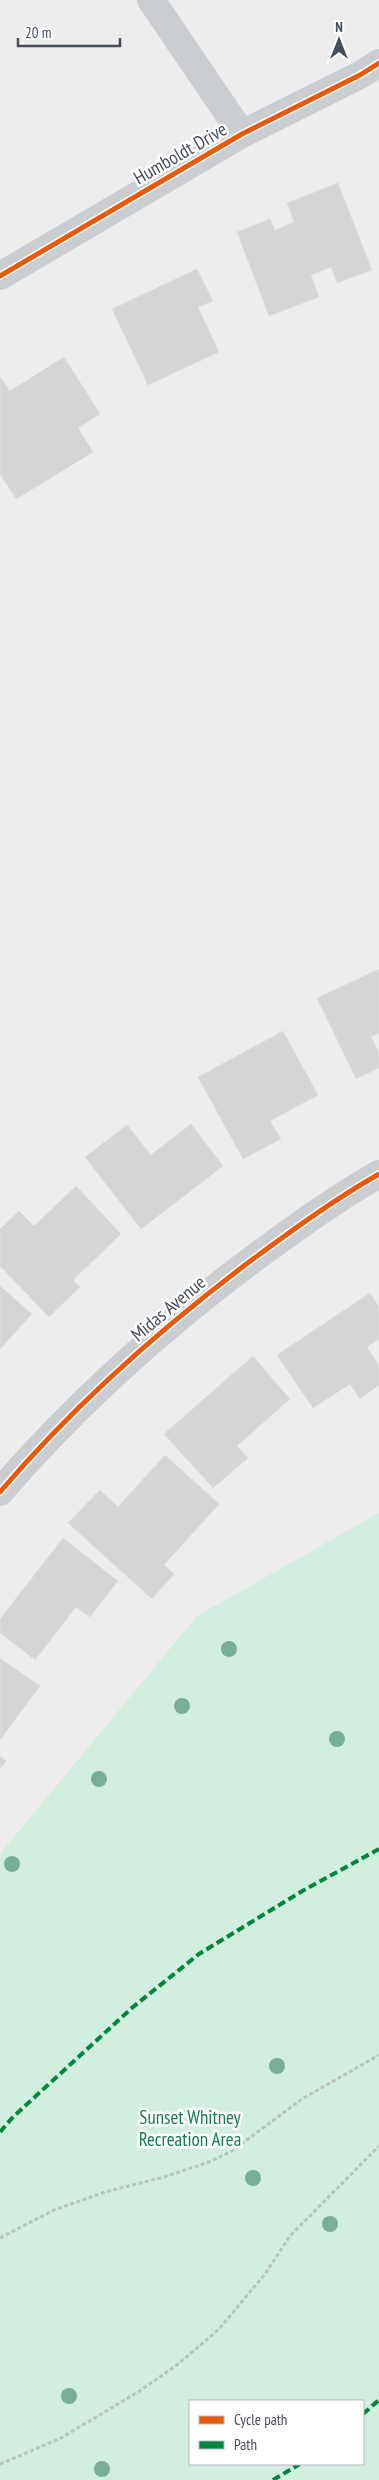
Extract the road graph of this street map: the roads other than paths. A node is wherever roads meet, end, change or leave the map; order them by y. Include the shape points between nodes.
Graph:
1 (152, 0) edge
2 (379, 63) edge
3 (242, 134) junction
4 (0, 276) edge
5 (379, 1174) edge
6 (0, 1492) edge

1 - 3 street
2 - 3 street, Humboldt Drive
3 - 4 street, Humboldt Drive
5 - 6 street, Midas Avenue via 291,1231 219,1284 148,1343 98,1388

